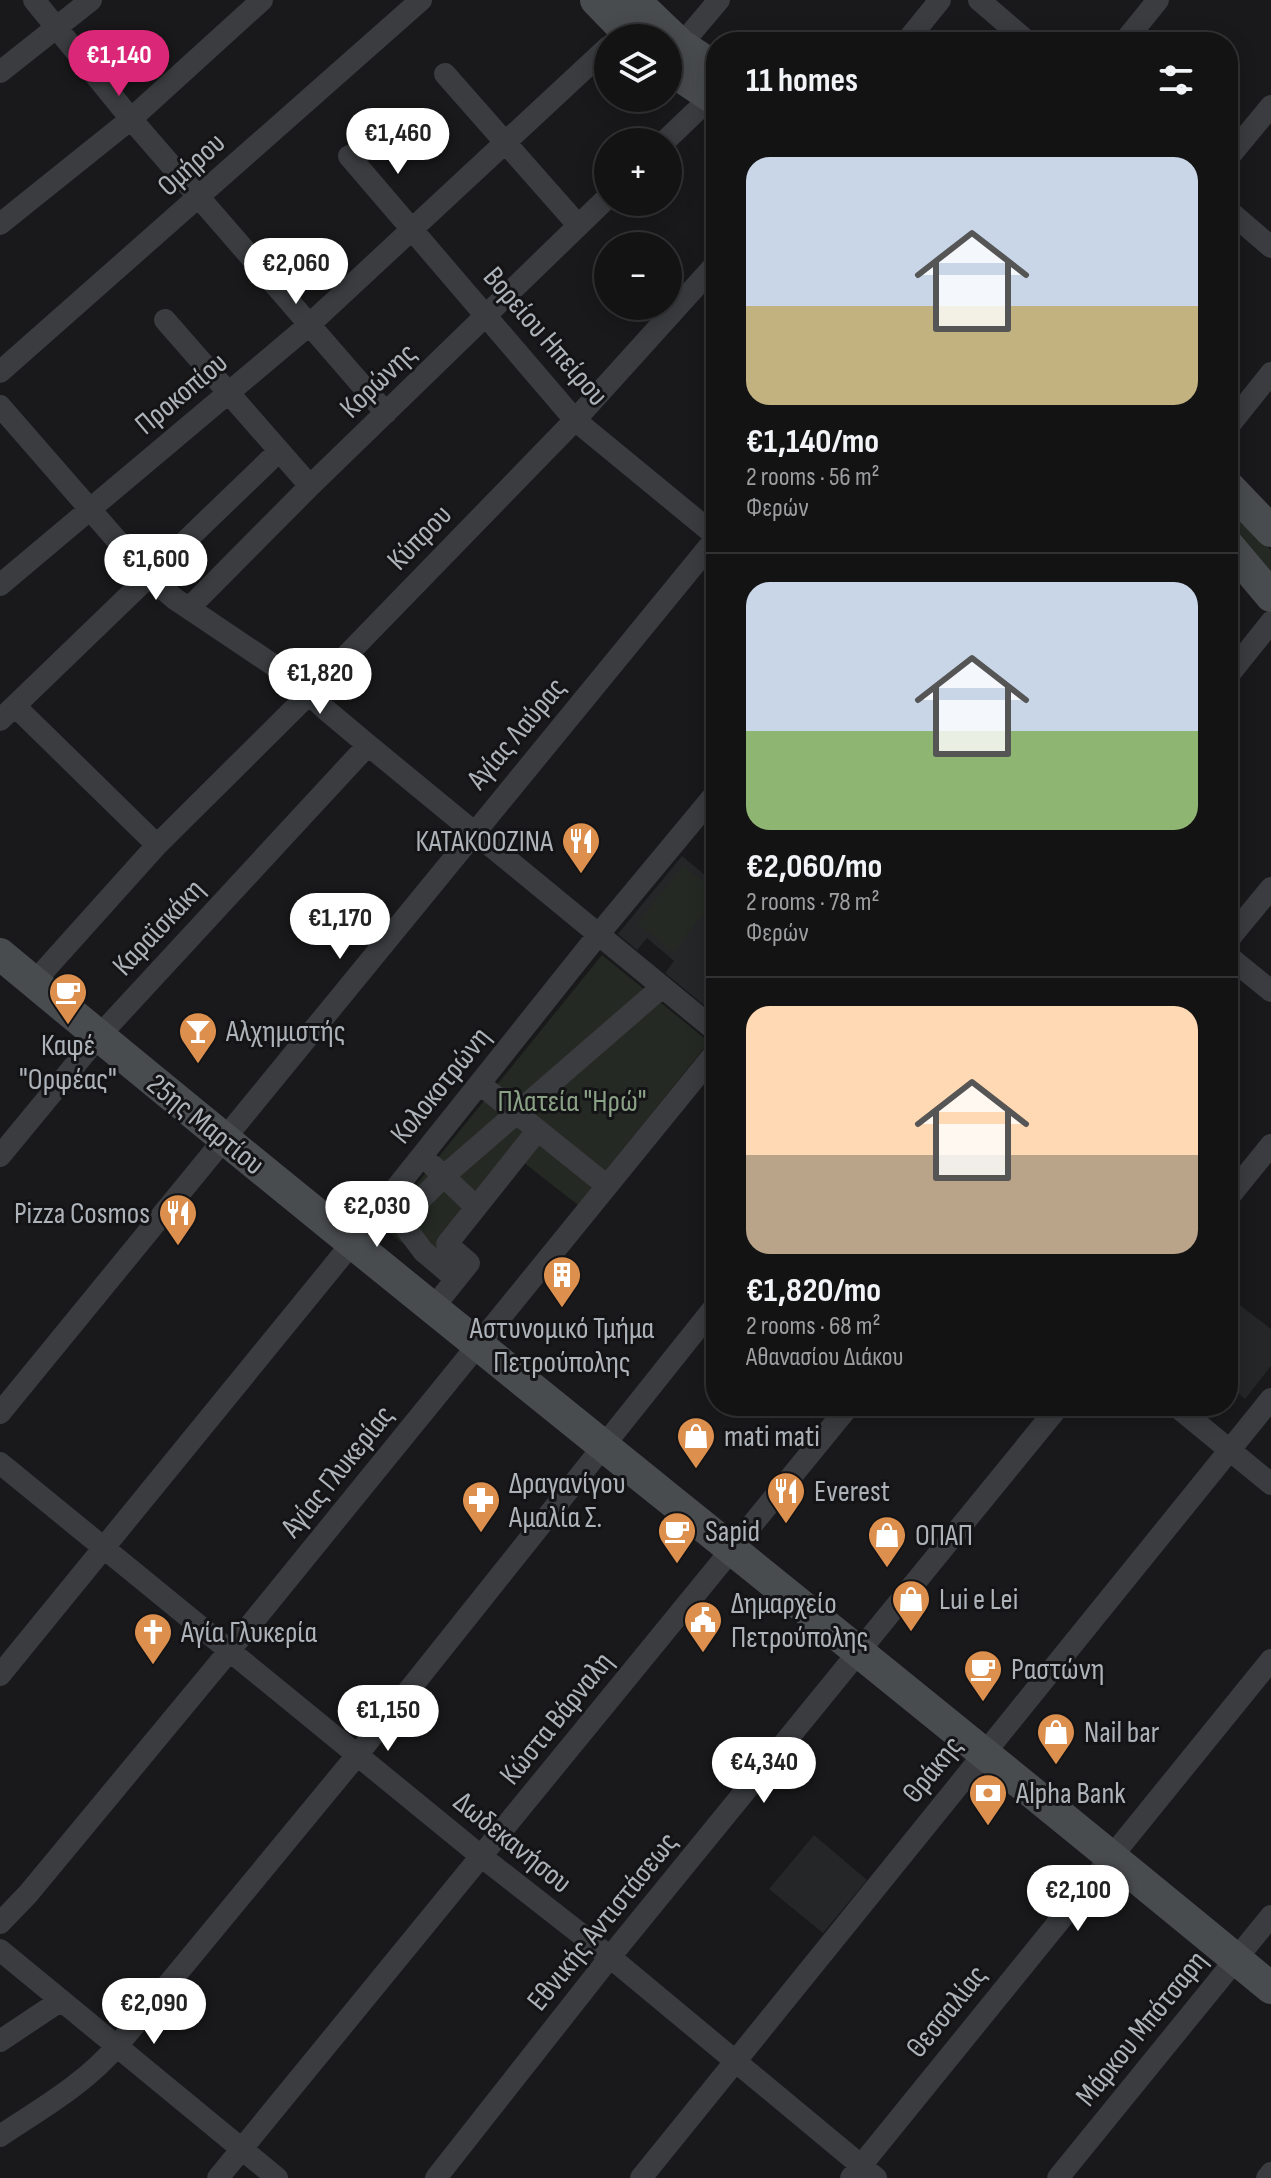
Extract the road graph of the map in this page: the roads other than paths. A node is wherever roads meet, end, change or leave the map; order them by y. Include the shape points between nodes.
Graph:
1 (34, 0) edge
2 (91, 0) edge
3 (262, 0) edge
4 (421, 0) edge
5 (596, 0) edge
6 (634, 0) edge
7 (719, 0) edge
8 (940, 0) edge
9 (979, 0) edge
10 (1158, 0) edge
11 (612, 24) edge
12 (651, 24) edge
13 (56, 28) junction
14 (914, 32) edge
15 (1016, 32) edge
16 (1132, 32) edge
17 (682, 46) edge
18 (594, 62) edge
19 (682, 63) edge
20 (0, 72) edge
21 (445, 74) dead end
22 (706, 82) edge
23 (706, 97) edge
24 (1271, 106) edge
25 (131, 119) junction
26 (677, 128) edge
27 (504, 142) junction
28 (1238, 146) edge
29 (349, 156) dead end
30 (198, 197) junction
31 (594, 210) edge
32 (1238, 219) edge
33 (0, 224) edge
34 (578, 225) junction
35 (412, 227) junction
36 (1271, 247) edge
37 (706, 275) edge
38 (487, 316) junction
39 (165, 320) dead end
40 (309, 325) junction
41 (0, 372) edge
42 (1271, 373) edge
43 (229, 391) junction
44 (0, 406) edge
45 (386, 413) junction
46 (1238, 414) edge
47 (575, 420) junction
48 (279, 451) junction
49 (310, 486) junction
50 (1238, 496) edge
51 (90, 509) junction
52 (706, 529) edge
53 (1271, 531) edge
54 (706, 549) edge
55 (1238, 557) edge
56 (149, 577) junction
57 (0, 585) edge
58 (1271, 596) edge
59 (190, 607) junction
60 (1271, 622) edge
61 (1238, 663) edge
62 (309, 694) junction
63 (7, 713) edge
64 (368, 745) junction
65 (706, 805) edge
66 (473, 833) junction
67 (157, 845) junction
68 (1271, 888) edge
69 (1238, 928) edge
70 (598, 935) junction
71 (0, 954) edge
72 (1238, 964) edge
73 (34, 982) junction
74 (662, 987) junction
75 (1271, 991) edge
76 (706, 1023) edge
77 (99, 1036) junction
78 (706, 1064) edge
79 (480, 1084) junction
80 (510, 1118) junction
81 (445, 1128) junction
82 (537, 1131) junction
83 (224, 1139) junction
84 (1271, 1145) edge
85 (467, 1147) junction
86 (0, 1156) edge
87 (422, 1156) junction
88 (446, 1174) junction
89 (606, 1185) junction
90 (1238, 1186) edge
91 (384, 1203) junction
92 (476, 1207) junction
93 (400, 1220) junction
94 (353, 1242) junction
95 (456, 1279) junction
96 (433, 1308) junction
97 (706, 1317) edge
98 (478, 1344) junction
99 (1271, 1399) edge
100 (0, 1413) edge
101 (841, 1416) edge
102 (1051, 1416) edge
103 (1188, 1416) edge
104 (603, 1446) junction
105 (1230, 1450) junction
106 (0, 1463) edge
107 (1271, 1484) edge
108 (102, 1547) junction
109 (731, 1550) junction
110 (230, 1650) junction
111 (858, 1653) junction
112 (1271, 1660) edge
113 (0, 1675) edge
114 (984, 1752) junction
115 (358, 1754) junction
116 (1110, 1855) junction
117 (482, 1857) junction
118 (1271, 1916) edge
119 (0, 1923) edge
120 (0, 1950) edge
121 (610, 1957) junction
122 (1236, 1959) junction
123 (1271, 1988) edge
124 (60, 2001) junction
125 (0, 2041) edge
126 (118, 2045) junction
127 (736, 2062) junction
128 (0, 2136) edge
129 (241, 2150) junction
130 (1271, 2173) edge
131 (863, 2174) edge
132 (218, 2178) edge
133 (277, 2178) edge
134 (436, 2178) edge
135 (641, 2178) edge
136 (1058, 2178) edge
137 (1267, 2178) edge

1 - 13 street
2 - 13 street
3 - 25 street
4 - 30 street, Ομήρου
5 - 11 main road
6 - 12 main road
7 - 17 street
8 - 14 street
9 - 15 street
10 - 16 street
13 - 20 street
13 - 25 street
18 - 27 street, Προκοπίου
19 - 22 main road
21 - 27 street
23 - 26 street
24 - 28 street
25 - 30 street
25 - 33 street
27 - 34 street
27 - 35 street, Προκοπίου
29 - 35 street, Βορείου Ηπείρου
30 - 40 street
30 - 41 street, Ομήρου
31 - 34 street, Κορώνης
32 - 36 street
34 - 38 street, Κορώνης
35 - 38 street, Βορείου Ηπείρου
35 - 40 street, Προκοπίου
37 - 47 street, Κύπρου
38 - 45 street, Κορώνης
38 - 47 street, Βορείου Ηπείρου
39 - 43 street
40 - 43 street, Προκοπίου
40 - 45 street
42 - 46 street
43 - 48 street
43 - 51 street, Προκοπίου
44 - 51 street
45 - 49 street, Κορώνης
47 - 52 street, Βορείου Ηπείρου
47 - 62 street, Κύπρου
48 - 49 street
48 - 56 street
49 - 59 street, Κορώνης
50 - 53 main road
51 - 56 street
51 - 57 street, Προκοπίου
54 - 66 street, Αγίας Λαύρας
55 - 58 main road
56 - 59 street
56 - 63 street
59 - 62 street
60 - 61 street
62 - 64 street
62 - 67 street, Κύπρου
63 - 67 street
64 - 66 street
64 - 77 street, Καραϊσκάκη
65 - 70 street, Κολοκοτρώνη
66 - 70 street
66 - 83 street, Αγίας Λαύρας
67 - 73 street, Κύπρου
68 - 69 street
70 - 74 street
70 - 79 street, Κολοκοτρώνη
71 - 73 main road, 25ης Μαρτίου
72 - 75 street
73 - 77 main road, 25ης Μαρτίου
74 - 76 street
74 - 80 street
77 - 83 main road, 25ης Μαρτίου
77 - 86 street, Καραϊσκάκη
78 - 89 street, Αγίας Γλυκερίας
79 - 80 street
79 - 81 street, Κολοκοτρώνη
80 - 82 street
80 - 85 street via 495,1112
81 - 85 street
81 - 87 street, Κολοκοτρώνη
82 - 89 street
82 - 92 street
83 - 94 main road, 25ης Μαρτίου
83 - 100 street, Αγίας Λαύρας
84 - 90 street
85 - 88 street via 440,1163
87 - 88 street
87 - 91 street, Κολοκοτρώνη
88 - 92 street
88 - 93 street
89 - 98 street, Αγίας Γλυκερίας
91 - 93 street
91 - 94 street, Κολοκοτρώνη
92 - 95 street via 447,1244 469,1263
93 - 95 street via 423,1251
94 - 96 main road, 25ης Μαρτίου
94 - 108 street, Κολοκοτρώνη
95 - 96 street
96 - 98 main road, 25ης Μαρτίου
97 - 104 street
98 - 104 main road, 25ης Μαρτίου
98 - 110 street, Αγίας Γλυκερίας
99 - 105 street, Θράκης
101 - 109 street, Κώστα Βάρναλη
102 - 111 street, Εθνικής Αντιστάσεως
103 - 105 street
104 - 109 main road, 25ης Μαρτίου
104 - 115 street
105 - 107 street
105 - 114 street, Θράκης
106 - 108 street, Δωδεκανήσου
108 - 110 street, Δωδεκανήσου
108 - 113 street, Κολοκοτρώνη
109 - 111 main road, 25ης Μαρτίου
109 - 117 street, Κώστα Βάρναλη
110 - 115 street, Δωδεκανήσου
110 - 119 street, Αγίας Γλυκερίας
111 - 114 main road, 25ης Μαρτίου
111 - 121 street, Εθνικής Αντιστάσεως
112 - 116 street, Θεσσαλίας
114 - 116 main road, 25ης Μαρτίου
114 - 127 street, Θράκης
115 - 117 street, Δωδεκανήσου
115 - 126 street
116 - 122 main road, 25ης Μαρτίου
116 - 131 street, Θεσσαλίας
117 - 121 street, Δωδεκανήσου
117 - 129 street, Κώστα Βάρναλη
118 - 122 street, Μάρκου Μπότσαρη
120 - 124 street
121 - 127 street, Δωδεκανήσου
121 - 134 street, Εθνικής Αντιστάσεως
122 - 123 main road, 25ης Μαρτίου
122 - 136 street, Μάρκου Μπότσαρη
124 - 125 street
124 - 126 street
126 - 128 street via 76,2086
126 - 129 street
127 - 131 street, Δωδεκανήσου
127 - 135 street, Θράκης
129 - 132 street, Κώστα Βάρναλη
129 - 133 street
130 - 137 street

